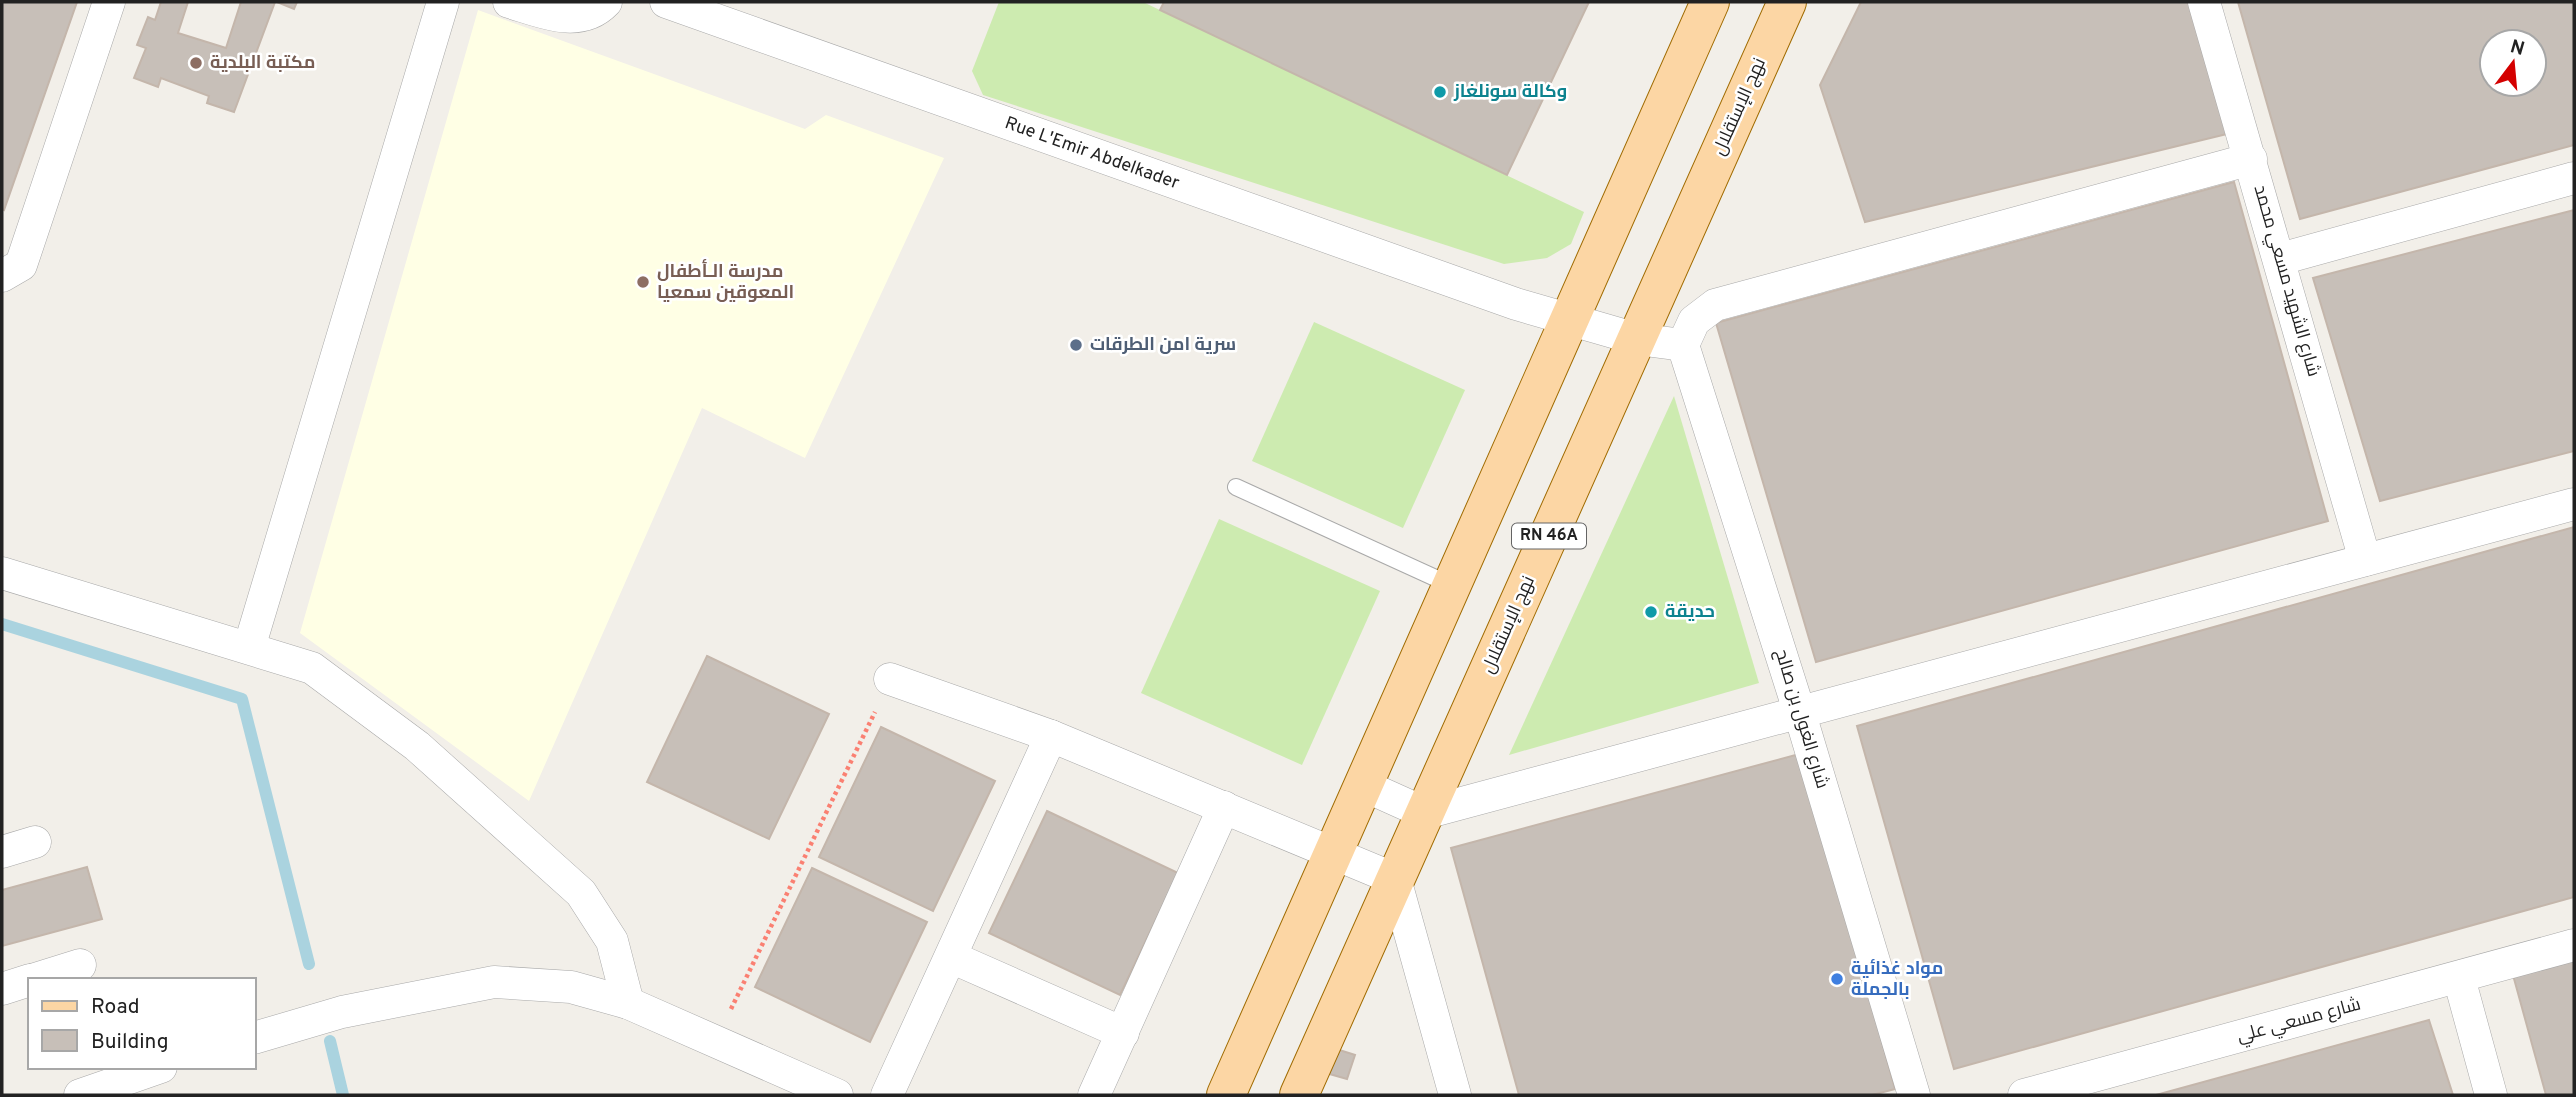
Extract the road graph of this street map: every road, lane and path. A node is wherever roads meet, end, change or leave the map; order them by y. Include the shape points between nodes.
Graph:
1 (109, 2) edge
2 (443, 2) edge
3 (509, 2) edge
4 (606, 2) edge
5 (666, 2) edge
6 (1710, 2) edge
7 (1787, 2) edge
8 (2204, 2) edge
9 (2251, 159) junction
10 (2574, 178) edge
11 (2280, 259) junction
12 (2, 276) edge
13 (1570, 321) junction
14 (1637, 339) junction
15 (1682, 345) junction
16 (1236, 487) dead end
17 (2574, 504) edge
18 (2365, 560) junction
19 (2, 573) edge
20 (1453, 586) junction
21 (249, 648) junction
22 (890, 679) joint
23 (1800, 714) junction
24 (1052, 736) junction
25 (1365, 786) junction
26 (1224, 807) junction
27 (1425, 813) junction
28 (35, 842) dead end
29 (2, 852) edge
30 (1335, 854) junction
31 (1395, 879) junction
32 (2574, 945) edge
33 (951, 957) junction
34 (80, 965) dead end
35 (38, 978) edge
36 (2459, 978) junction
37 (28, 981) edge
38 (2, 989) edge
39 (628, 1003) junction
40 (1123, 1033) junction
41 (256, 1037) edge
42 (715, 1042) junction
43 (155, 1069) edge
44 (80, 1095) edge
45 (838, 1095) edge
46 (887, 1095) edge
47 (1094, 1095) edge
48 (1226, 1095) edge
49 (1299, 1095) edge
50 (1455, 1095) edge
51 (1914, 1095) edge
52 (2024, 1095) edge
53 (2491, 1095) edge

1 - 12 street via 21,265
2 - 21 street
3 - 4 street via 563,19
5 - 13 street, Rue L'Emir Abdelkader
6 - 13 main road
7 - 14 main road, نهج الإستقلال / RN 46A
8 - 9 street, شارع الشهيد مسعي محمد
9 - 11 street, شارع الشهيد مسعي محمد
9 - 15 street via 1715,304 1694,321
10 - 11 street
11 - 18 street, شارع الشهيد مسعي محمد
13 - 14 street, Rue L'Emir Abdelkader
13 - 20 main road
14 - 15 street, Rue L'Emir Abdelkader
14 - 27 main road, نهج الإستقلال / RN 46A
15 - 23 street, شارع الغول بن صالح
16 - 20 lane
17 - 18 street
18 - 23 street
19 - 21 street
20 - 25 main road
21 - 39 street via 312,668 417,746 581,893 612,941
22 - 24 street
22 - 42 path
23 - 27 street
23 - 51 street, شارع الغول بن صالح
24 - 26 street
24 - 33 street
25 - 27 street
25 - 30 main road
26 - 30 street
26 - 40 street
27 - 31 main road, نهج الإستقلال / RN 46A
28 - 29 street
30 - 31 street
30 - 48 main road
31 - 49 main road, نهج الإستقلال / RN 46A
31 - 50 street
32 - 36 street, شارع مسعي علي
33 - 40 street
33 - 46 street
34 - 35 street
36 - 52 street, شارع مسعي علي
36 - 53 street
37 - 38 street
39 - 41 street via 571,987 494,982 342,1012
39 - 42 street
40 - 47 street
42 - 45 street
43 - 44 street

